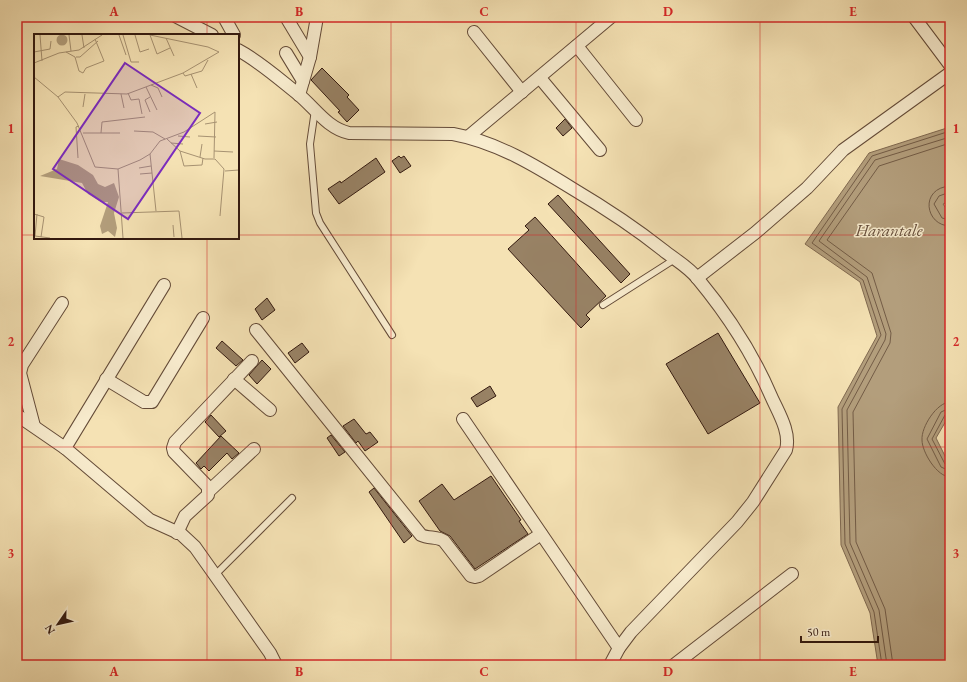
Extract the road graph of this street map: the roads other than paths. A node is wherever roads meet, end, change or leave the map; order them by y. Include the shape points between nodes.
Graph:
1 (177, 17) edge
2 (224, 17) edge
3 (286, 17) edge
4 (612, 17) edge
5 (914, 17) edge
6 (314, 20) edge
7 (474, 32) dead end
8 (210, 34) edge
9 (233, 34) edge
10 (577, 46) junction
11 (240, 48) edge
12 (286, 53) dead end
13 (310, 57) junction
14 (950, 65) edge
15 (950, 73) edge
16 (540, 78) junction
17 (303, 82) junction
18 (522, 92) junction
19 (299, 95) junction
20 (315, 110) junction
21 (636, 120) dead end
22 (469, 136) junction
23 (600, 150) dead end
24 (675, 259) junction
25 (697, 278) junction
26 (164, 285) dead end
27 (62, 303) dead end
28 (602, 305) dead end
29 (203, 318) dead end
30 (256, 330) dead end
31 (392, 335) dead end
32 (252, 361) dead end
33 (106, 379) junction
34 (234, 379) junction
35 (270, 410) dead end
36 (17, 415) edge
37 (463, 419) dead end
38 (34, 426) junction
39 (65, 448) junction
40 (254, 449) dead end
41 (209, 491) junction
42 (292, 498) dead end
43 (177, 533) junction
44 (541, 534) junction
45 (792, 574) dead end
46 (216, 575) junction
47 (619, 648) junction
48 (276, 665) edge
49 (610, 665) edge
50 (674, 665) edge

1 - 8 street
2 - 9 street
3 - 13 street
4 - 10 street
5 - 14 street
6 - 13 street
7 - 18 street
10 - 16 street
10 - 21 street
11 - 19 street
12 - 17 street
13 - 17 street
15 - 25 street via 843,150 807,188
16 - 18 street
16 - 23 street
17 - 19 street
18 - 22 street
19 - 20 street
20 - 22 street via 331,125 349,133
20 - 31 lane via 310,144 316,213
22 - 24 street via 549,173 628,223
24 - 25 street
24 - 28 lane
25 - 47 street via 752,354 786,430 788,444 753,502 737,522 631,632
26 - 33 street
27 - 38 street via 22,365 20,373
29 - 33 street via 152,402 144,402
30 - 44 street via 421,535 444,541 471,576 479,576
32 - 34 street
33 - 39 street
34 - 35 street
34 - 41 street via 172,448
36 - 38 street
37 - 44 street
38 - 39 street
39 - 43 street via 150,520
40 - 41 street
41 - 43 street via 186,516
42 - 46 lane
43 - 46 street via 196,547
44 - 47 street
45 - 50 street
46 - 48 street
47 - 49 street

